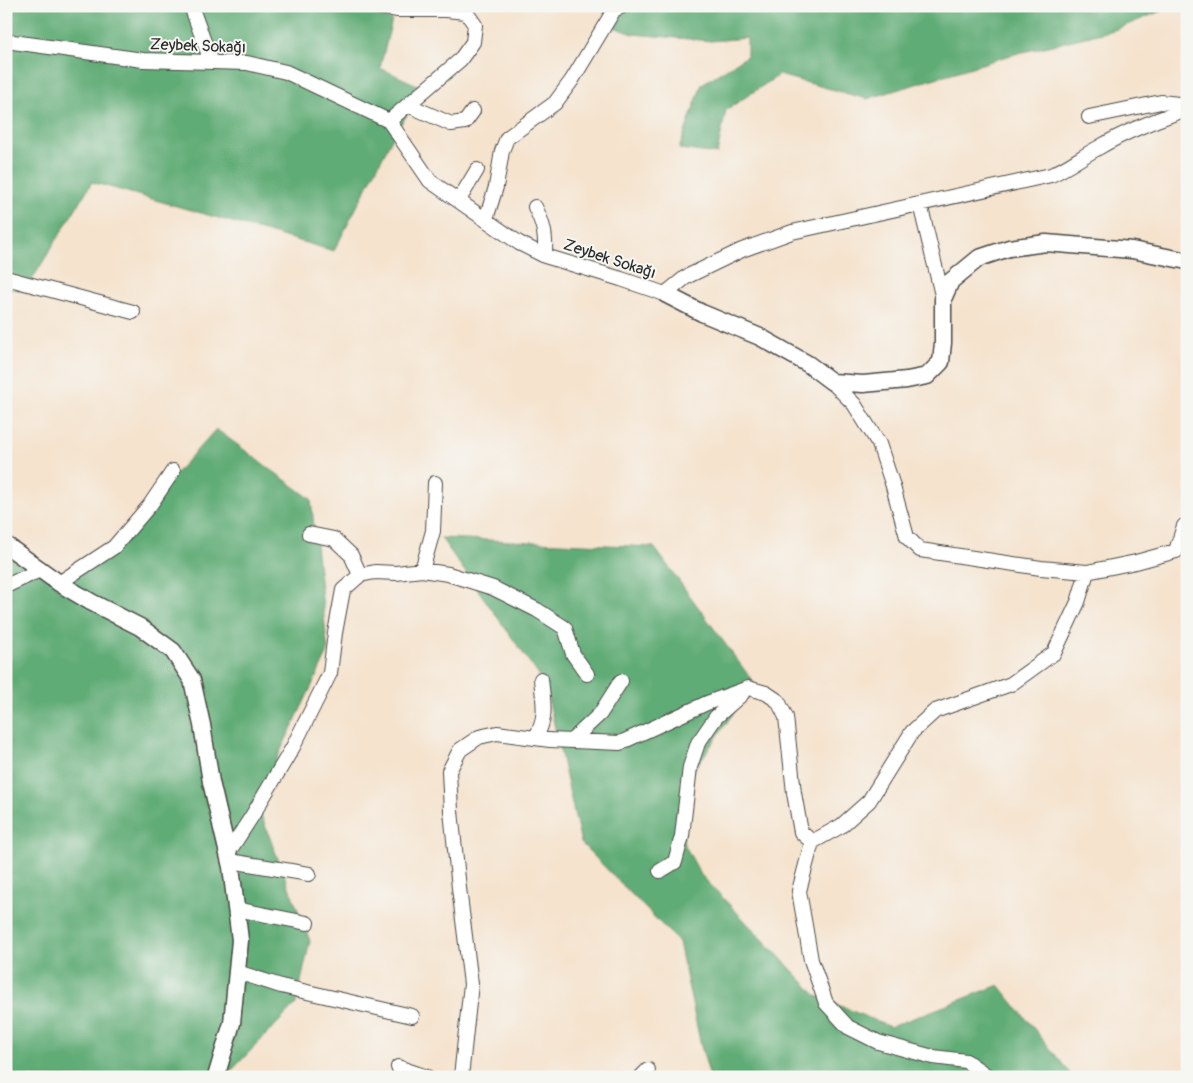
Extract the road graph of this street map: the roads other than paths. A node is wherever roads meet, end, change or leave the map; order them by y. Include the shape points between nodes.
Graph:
1 (192, 6) edge
2 (375, 6) edge
3 (614, 7) edge
4 (6, 41) edge
5 (210, 61) junction
6 (408, 105) junction
7 (1187, 105) edge
8 (1187, 109) edge
9 (473, 111) dead end
10 (1089, 116) dead end
11 (389, 120) junction
12 (477, 170) dead end
13 (459, 200) junction
14 (920, 204) junction
15 (534, 207) dead end
16 (486, 219) junction
17 (545, 256) junction
18 (1187, 261) edge
19 (6, 278) edge
20 (665, 294) junction
21 (943, 299) junction
22 (133, 312) dead end
23 (832, 382) junction
24 (173, 471) dead end
25 (435, 483) dead end
26 (1187, 525) edge
27 (309, 534) dead end
28 (6, 545) edge
29 (40, 570) junction
30 (422, 570) junction
31 (1087, 572) junction
32 (360, 575) junction
33 (59, 583) junction
34 (6, 586) edge
35 (587, 674) dead end
36 (541, 679) dead end
37 (622, 681) dead end
38 (748, 688) junction
39 (535, 738) junction
40 (571, 742) junction
41 (812, 842) junction
42 (229, 857) junction
43 (660, 871) dead end
44 (309, 874) dead end
45 (236, 909) junction
46 (307, 923) dead end
47 (237, 972) junction
48 (412, 1016) dead end
49 (398, 1067) dead end
50 (216, 1077) edge
51 (427, 1077) edge
52 (461, 1077) edge
53 (989, 1077) edge

1 - 5 street
2 - 6 street via 466,12 475,25 474,42 460,60
3 - 16 street via 555,103 507,138
4 - 5 street, Zeybek Sokağı via 143,60
5 - 11 street, Zeybek Sokağı via 247,63 286,72
6 - 9 street via 450,124 465,122
6 - 11 street
7 - 10 street via 1161,102
8 - 14 street via 1140,126 1051,176
11 - 13 street, Zeybek Sokağı via 430,181
12 - 13 street
13 - 16 street, Zeybek Sokağı
14 - 20 street via 792,232 742,250 686,277
14 - 21 street
15 - 17 street, Zeybek Sokağı via 546,237
16 - 17 street, Zeybek Sokağı via 519,243
17 - 20 street, Zeybek Sokağı
18 - 21 street via 1132,250 1046,242 1009,248 979,258 951,281
19 - 22 street
20 - 23 street via 702,314 760,337 808,364
21 - 23 street via 941,362 927,376 863,384
23 - 31 street via 854,404 879,444 907,537 920,550
24 - 33 street via 150,505 114,547
25 - 30 street via 433,531
26 - 31 street via 1176,551
27 - 32 street via 334,539 351,555
28 - 29 street
29 - 33 street
29 - 34 street
30 - 32 street
30 - 35 street via 448,574 493,588 537,610 565,628 573,654
31 - 41 street via 1078,602 1054,653 1011,684 935,710 912,732 869,801 842,826
32 - 42 street via 343,590 330,673 293,747
33 - 42 street via 140,627 173,651 192,680
36 - 39 street via 544,714 542,728
37 - 40 street via 600,714
38 - 40 street via 620,743
38 - 41 street via 766,693 778,701 786,717 801,832
38 - 43 street via 716,717 698,743 690,767 682,836 675,862
39 - 40 street
39 - 52 street via 497,733 479,737 460,750 450,771 452,820 470,984
41 - 53 street via 799,891 811,960 826,1003 848,1027 878,1042 932,1057 966,1061
42 - 44 street
42 - 45 street
45 - 46 street
45 - 47 street via 240,940
47 - 48 street via 281,986
47 - 50 street via 232,1023
49 - 51 street

